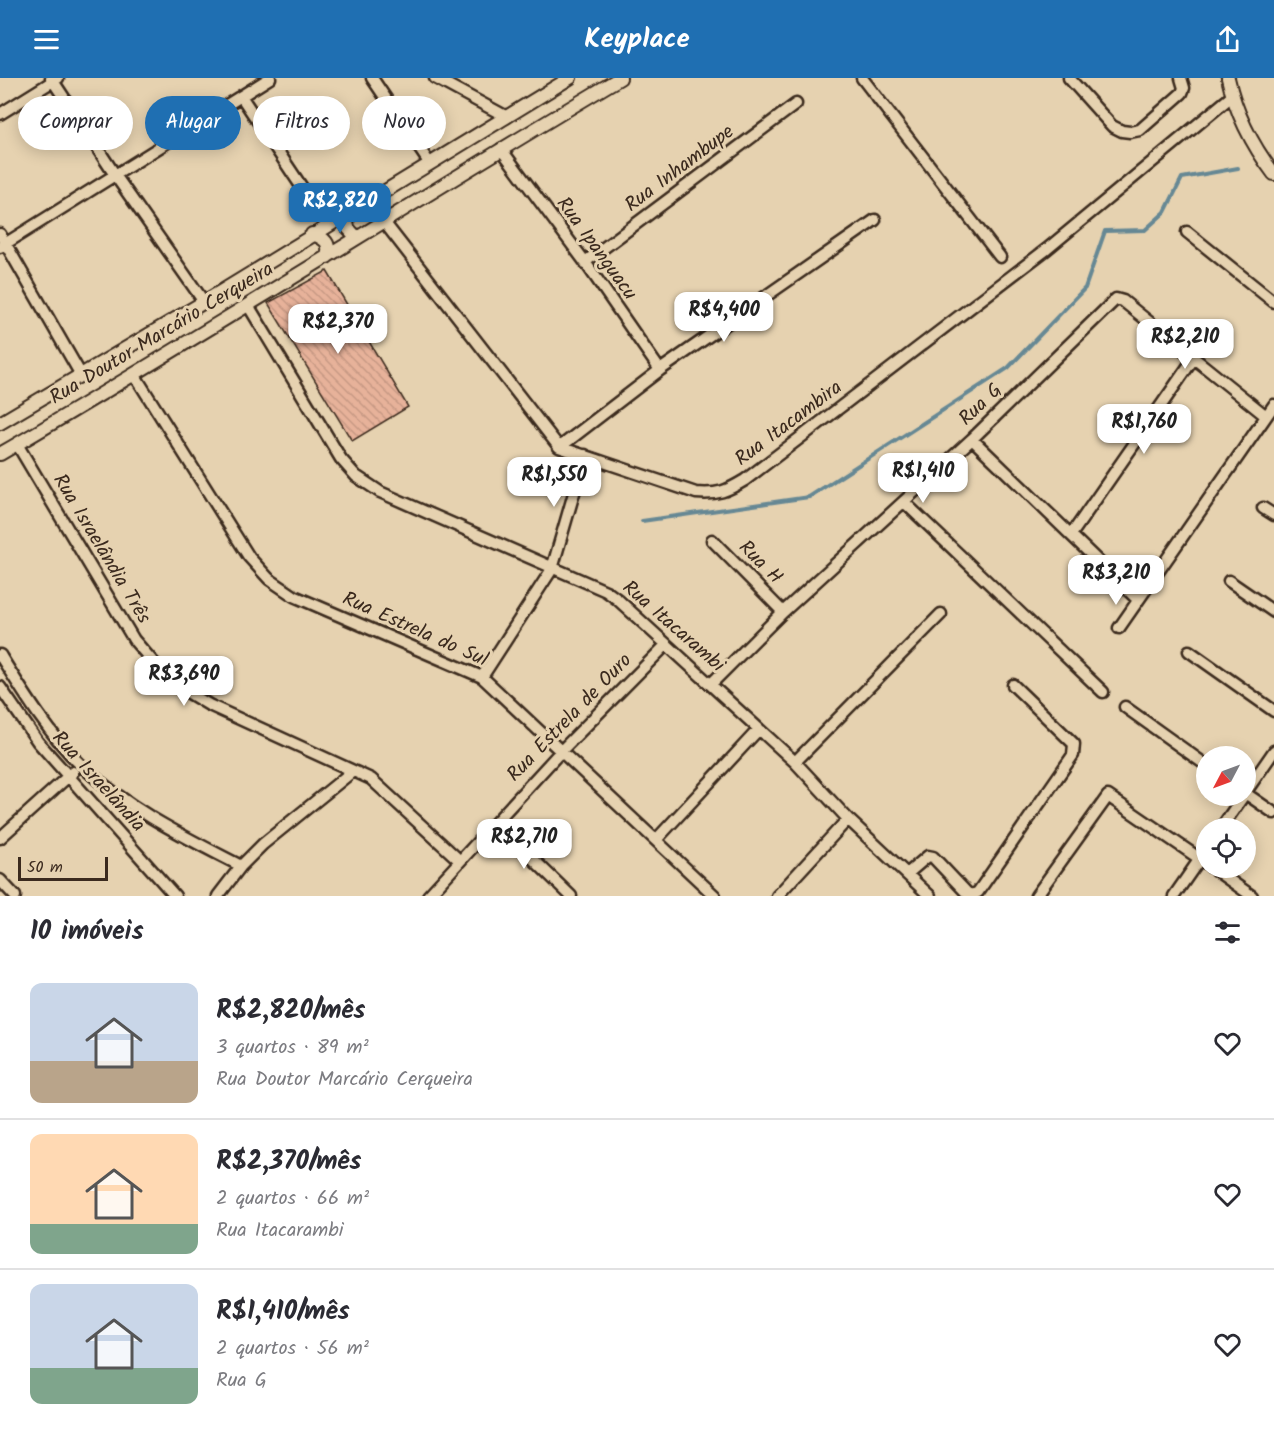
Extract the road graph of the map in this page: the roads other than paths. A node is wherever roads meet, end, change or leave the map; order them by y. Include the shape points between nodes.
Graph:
1 (270, 78) edge
2 (372, 78) edge
3 (435, 78) edge
4 (570, 78) edge
5 (620, 78) edge
6 (862, 78) edge
7 (1069, 78) edge
8 (1182, 78) edge
9 (1228, 78) edge
10 (54, 79) edge
11 (241, 96) joint
12 (1232, 96) junction
13 (796, 104) dead end
14 (0, 114) edge
15 (507, 117) junction
16 (501, 149) junction
17 (155, 150) edge
18 (430, 164) junction
19 (1274, 174) edge
20 (115, 175) junction
21 (346, 214) junction
22 (875, 220) dead end
23 (384, 222) junction
24 (327, 225) junction
25 (1187, 232) dead end
26 (312, 234) junction
27 (357, 238) junction
28 (2, 242) edge
29 (327, 257) junction
30 (1000, 257) dead end
31 (585, 262) junction
32 (204, 302) junction
33 (1274, 302) edge
34 (248, 305) junction
35 (1194, 358) junction
36 (660, 370) junction
37 (134, 374) junction
38 (81, 375) junction
39 (1274, 405) edge
40 (1266, 416) junction
41 (0, 423) edge
42 (972, 439) junction
43 (17, 444) junction
44 (560, 447) junction
45 (0, 454) edge
46 (585, 455) junction
47 (904, 502) junction
48 (1263, 508) dead end
49 (1274, 515) edge
50 (1071, 535) junction
51 (712, 540) dead end
52 (552, 569) junction
53 (1229, 581) dead end
54 (1137, 599) junction
55 (783, 612) junction
56 (1274, 612) edge
57 (941, 614) dead end
58 (1119, 628) dead end
59 (666, 645) junction
60 (1189, 651) dead end
61 (0, 655) edge
62 (482, 676) junction
63 (711, 684) junction
64 (1013, 685) dead end
65 (0, 687) edge
66 (1103, 692) dead end
67 (1125, 707) dead end
68 (1274, 711) edge
69 (759, 729) junction
70 (562, 750) junction
71 (1274, 752) edge
72 (1196, 758) edge
73 (795, 762) junction
74 (81, 765) junction
75 (353, 771) junction
76 (68, 776) junction
77 (1256, 777) edge
78 (1256, 802) edge
79 (1274, 813) edge
80 (849, 819) junction
81 (496, 823) junction
82 (0, 838) edge
83 (656, 840) junction
84 (1196, 853) edge
85 (459, 860) junction
86 (242, 866) junction
87 (1196, 868) edge
88 (907, 874) junction
89 (1223, 878) edge
90 (0, 880) edge
91 (1238, 892) edge
92 (433, 894) edge
93 (15, 896) edge
94 (175, 896) edge
95 (218, 896) edge
96 (572, 896) edge
97 (715, 896) edge
98 (777, 896) edge
99 (930, 896) edge
100 (1036, 896) edge
101 (1174, 896) edge
102 (1252, 896) edge

1 - 11 street
2 - 18 street
3 - 15 street
4 - 15 street, Rua Doutor Marcário Cerqueira
5 - 16 street, Rua Doutor Marcário Cerqueira
6 - 30 street
7 - 8 street via 1112,126 1130,132 1140,130 1182,93
9 - 12 street
10 - 14 street
10 - 20 street
11 - 24 street
12 - 19 street via 1254,146
12 - 46 street, Rua Itacambira via 993,292 746,480 726,491 696,493
13 - 31 street, Rua Inhambupe
15 - 18 street, Rua Doutor Marcário Cerqueira
16 - 23 street, Rua Doutor Marcário Cerqueira
16 - 31 street, Rua Ipanguacu
17 - 20 street
18 - 21 street, Rua Doutor Marcário Cerqueira
20 - 28 street
20 - 32 street
21 - 24 street, Rua Doutor Marcário Cerqueira
21 - 27 street via 348,228
22 - 36 street
23 - 27 street, Rua Doutor Marcário Cerqueira
23 - 44 street
24 - 26 street, Rua Doutor Marcário Cerqueira
25 - 33 street
26 - 29 street via 327,242
26 - 32 street, Rua Doutor Marcário Cerqueira
27 - 29 street, Rua Doutor Marcário Cerqueira
28 - 38 street
29 - 34 street, Rua Doutor Marcário Cerqueira
31 - 36 street, Rua Ipanguacu
32 - 38 street, Rua Doutor Marcário Cerqueira
34 - 37 street, Rua Doutor Marcário Cerqueira
34 - 52 street, Rua Itacarambi via 341,459 356,476 380,492
35 - 40 street
35 - 42 street, Rua G via 1118,298
35 - 50 street
36 - 44 street
37 - 43 street, Rua Doutor Marcário Cerqueira
37 - 62 street, Rua Estrela do Sul via 249,557 269,579 294,596
38 - 41 street, Rua Doutor Marcário Cerqueira
39 - 40 street
40 - 54 street
42 - 47 street, Rua G
42 - 50 street
43 - 45 street, Rua Doutor Marcário Cerqueira
43 - 75 street, Rua Israelândia Três via 134,640 160,670 209,705
44 - 46 street, Rua Itacambira
46 - 52 street
47 - 55 street, Rua G
47 - 66 street
48 - 49 street
50 - 54 street
51 - 55 street, Rua H
52 - 59 street, Rua Itacarambi via 606,591
52 - 62 street
53 - 56 street
54 - 58 street
55 - 63 street, Rua G
57 - 73 street
59 - 63 street, Rua Itacarambi
59 - 70 street, Rua Estrela de Ouro
60 - 68 street
61 - 74 street via 45,722
62 - 70 street, Rua Estrela do Sul
63 - 69 street, Rua Itacarambi
64 - 88 street via 1074,744 1073,755 973,896 928,855
65 - 76 street, Rua Israelândia via 38,742
67 - 72 street
69 - 73 street, Rua Itacarambi
69 - 83 street
70 - 81 street, Rua Estrela de Ouro
70 - 83 street, Rua Estrela do Sul
71 - 77 street
73 - 80 street, Rua Itacarambi
74 - 76 street
74 - 86 street via 132,806
75 - 85 street, Rua Israelândia Três via 378,783
75 - 86 street
76 - 82 street
76 - 94 street, Rua Israelândia
78 - 79 street
80 - 88 street, Rua Itacarambi
80 - 98 street
81 - 85 street, Rua Estrela de Ouro
81 - 96 street
83 - 97 street, Rua Estrela do Sul
84 - 100 street via 1108,796
85 - 92 street, Rua Estrela de Ouro
86 - 95 street
87 - 101 street
88 - 99 street, Rua Itacarambi
89 - 91 street
90 - 93 street
91 - 102 street

